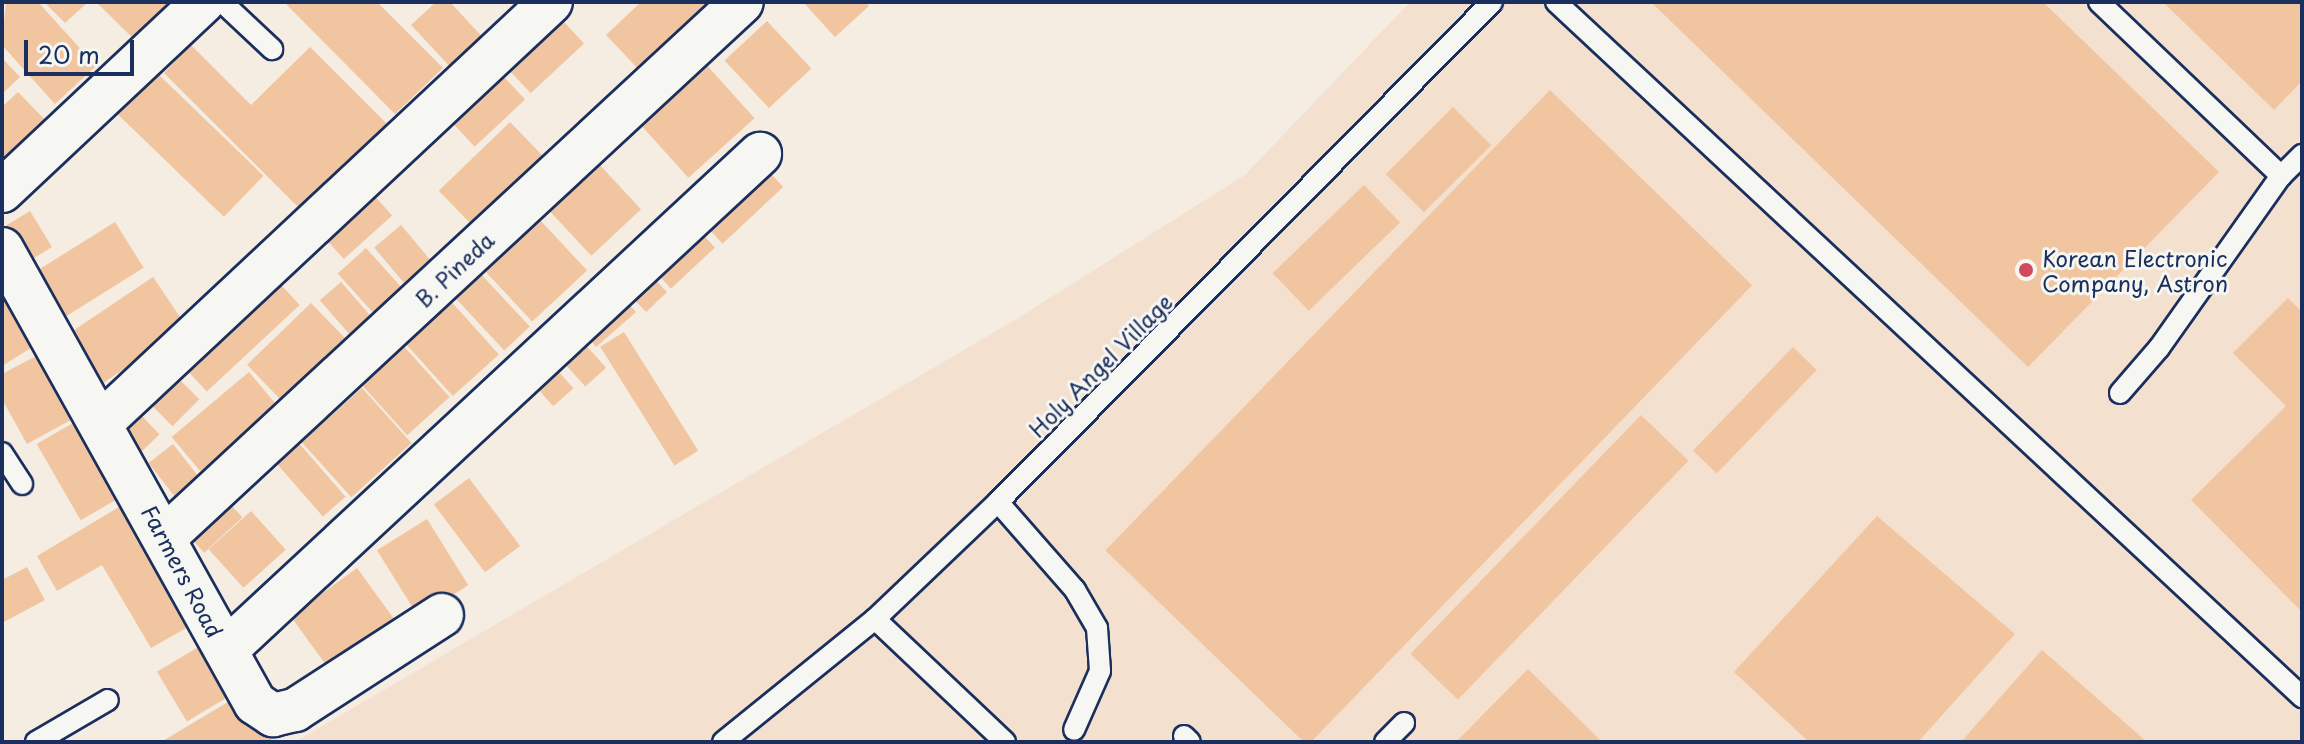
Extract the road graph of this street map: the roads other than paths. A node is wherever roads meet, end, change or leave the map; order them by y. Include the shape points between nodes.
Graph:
1 (203, 2) edge
2 (222, 2) edge
3 (551, 2) edge
4 (742, 2) edge
5 (1492, 2) edge
6 (1556, 2) edge
7 (2099, 2) edge
8 (272, 49) dead end
9 (760, 154) dead end
10 (2302, 155) edge
11 (2281, 176) junction
12 (2, 191) edge
13 (2, 249) edge
14 (2120, 393) dead end
15 (101, 423) junction
16 (2, 453) edge
17 (22, 484) dead end
18 (998, 502) junction
19 (166, 536) junction
20 (442, 615) dead end
21 (875, 619) junction
22 (226, 650) junction
23 (2302, 697) edge
24 (108, 700) dead end
25 (1404, 723) dead end
26 (1074, 730) dead end
27 (36, 742) edge
28 (723, 742) edge
29 (1005, 742) edge
30 (1385, 742) edge

1 - 12 street
2 - 8 lane
3 - 15 street
4 - 19 street, B. Pineda
5 - 18 lane, Holy Angel Village
6 - 23 lane
7 - 11 lane
9 - 22 street
10 - 11 lane
11 - 14 lane via 2159,348
13 - 15 street, Farmers Road
15 - 19 street, Farmers Road
16 - 17 lane
18 - 21 lane, Holy Angel Village
18 - 26 lane via 1075,590 1097,628 1100,671
19 - 22 street, Farmers Road
20 - 22 street, Farmers Road via 295,710 273,715 255,703
21 - 28 lane, Holy Angel Village
21 - 29 lane
24 - 27 lane
25 - 30 lane

